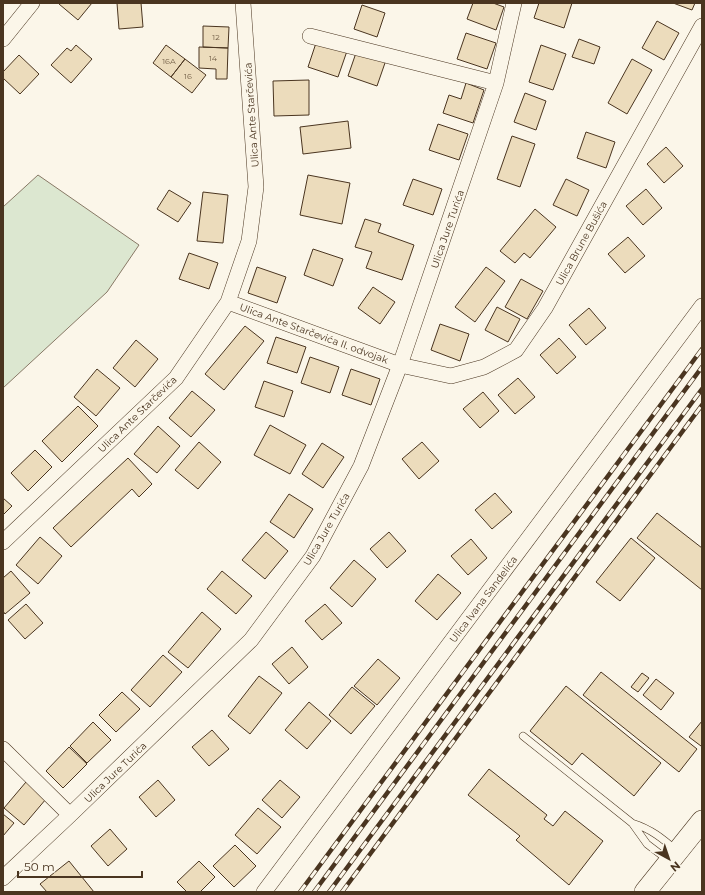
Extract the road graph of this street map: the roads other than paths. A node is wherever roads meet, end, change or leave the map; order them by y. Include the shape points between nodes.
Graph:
1 (32, 3) edge
2 (242, 3) edge
3 (514, 3) edge
4 (702, 26) edge
5 (310, 36) dead end
6 (3, 39) edge
7 (496, 83) junction
8 (228, 302) junction
9 (702, 306) edge
10 (400, 365) junction
11 (3, 542) edge
12 (523, 736) dead end
13 (3, 749) edge
14 (70, 816) junction
15 (702, 821) edge
16 (632, 823) junction
17 (674, 856) junction
18 (3, 878) edge
19 (653, 889) edge
20 (264, 892) edge

1 - 6 street
2 - 8 street, Ulica Ante Starčevića via 256,187 249,241
3 - 7 street, Ulica Jure Turića
4 - 10 street, Ulica Brune Bušića via 545,308 516,350 484,368 451,376
5 - 7 street
7 - 10 street, Ulica Jure Turića
8 - 10 street, Ulica Ante Starčevića II. odvojak
8 - 11 street, Ulica Ante Starčevića via 176,378
9 - 20 street, Ulica Ivana Sandelića
10 - 14 street, Ulica Jure Turića via 361,466 316,550 251,640
12 - 16 lane
13 - 14 street
14 - 18 street, Ulica Jure Turića
15 - 17 main road
16 - 17 lane via 655,833
16 - 17 lane via 647,844
17 - 19 main road

